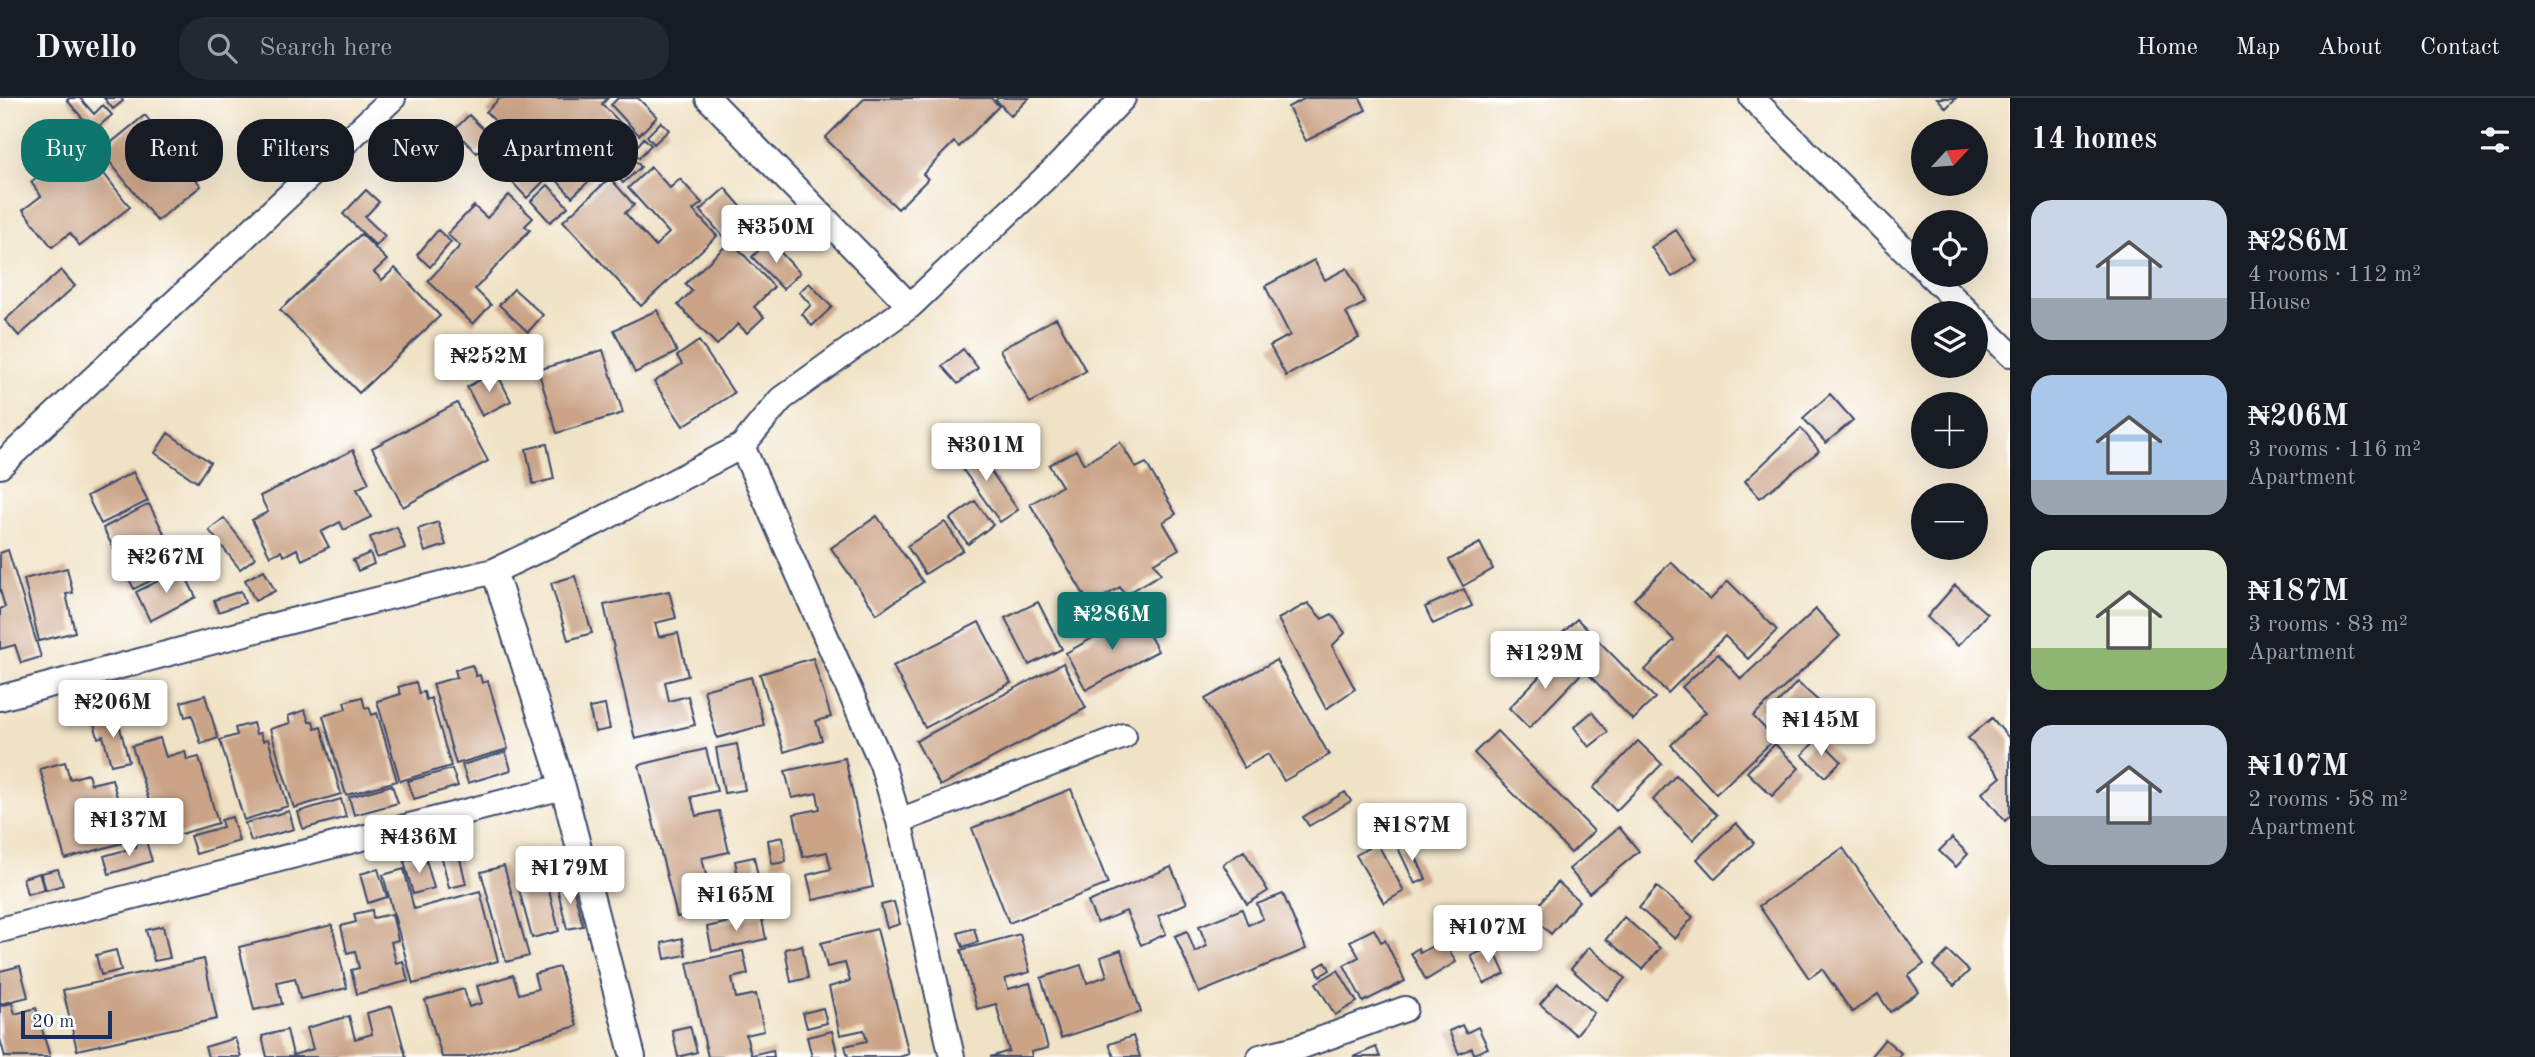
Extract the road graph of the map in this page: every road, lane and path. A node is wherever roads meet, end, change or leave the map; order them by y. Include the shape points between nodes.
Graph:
1 (393, 98) edge
2 (708, 98) edge
3 (1123, 98) edge
4 (1752, 98) edge
5 (1911, 256) edge
6 (1942, 287) edge
7 (1957, 301) edge
8 (910, 306) junction
9 (1988, 332) edge
10 (2010, 354) edge
11 (742, 446) junction
12 (0, 466) edge
13 (494, 571) junction
14 (0, 698) edge
15 (1124, 736) dead end
16 (563, 787) junction
17 (899, 821) junction
18 (0, 930) edge
19 (1405, 1009) dead end
20 (633, 1057) edge
21 (952, 1057) edge
22 (1260, 1057) edge

1 - 12 street
2 - 8 street
3 - 8 street
4 - 5 street
6 - 7 street
8 - 11 street via 781,399
9 - 10 street
11 - 13 street
11 - 17 street via 882,764
13 - 14 street
13 - 16 street
15 - 17 street
16 - 18 street
16 - 20 street
17 - 21 street
19 - 22 street

